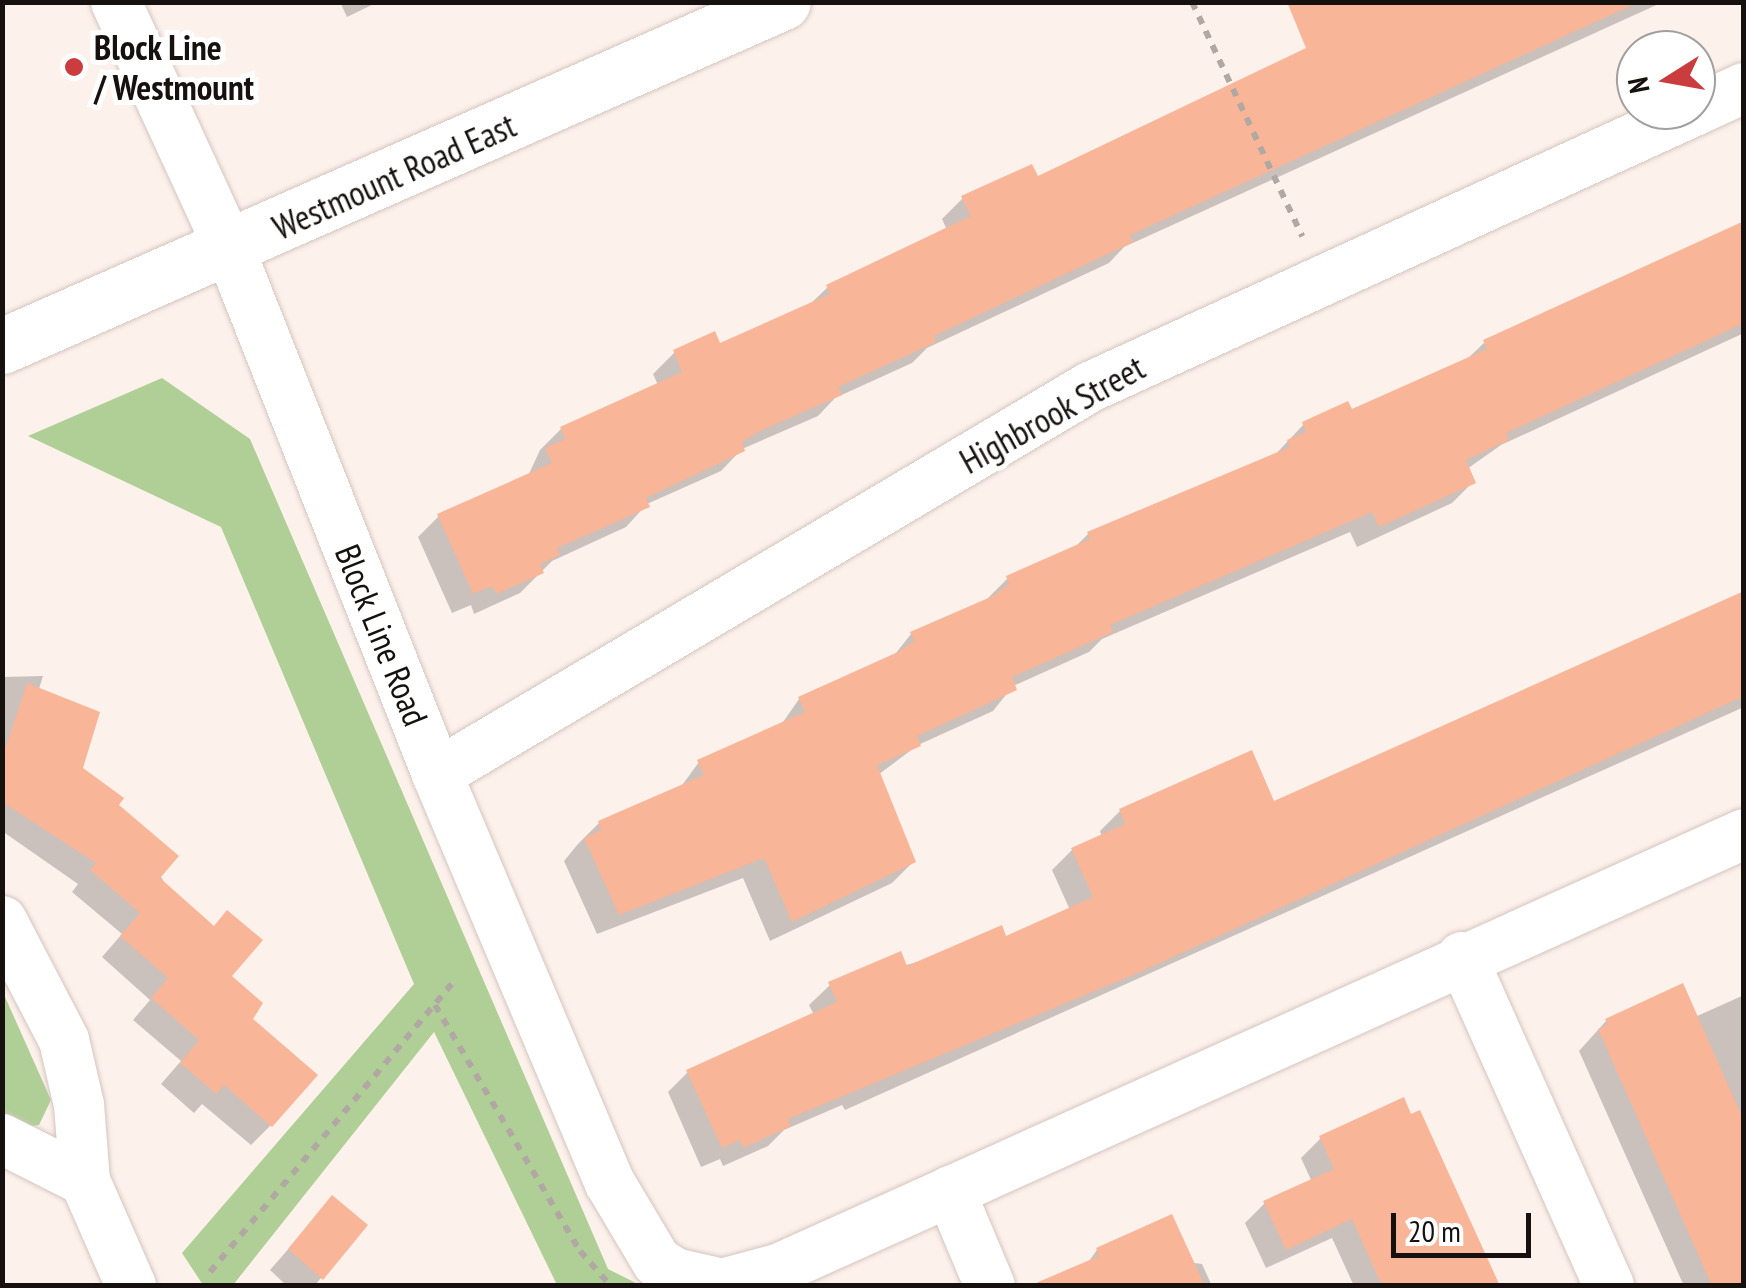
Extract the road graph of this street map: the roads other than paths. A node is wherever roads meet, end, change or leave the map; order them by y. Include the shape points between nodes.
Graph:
1 (116, 2) edge
2 (783, 2) edge
3 (1744, 88) edge
4 (1716, 101) edge
5 (1651, 130) edge
6 (230, 250) junction
7 (2, 346) edge
8 (437, 774) junction
9 (1744, 834) edge
10 (2, 921) edge
11 (1462, 957) junction
12 (2, 1139) edge
13 (85, 1181) junction
14 (950, 1192) junction
15 (131, 1286) edge
16 (990, 1286) edge
17 (1609, 1286) edge

1 - 6 street, Block Line Road
2 - 6 main road, Westmount Road East
3 - 4 street, Highbrook Street
5 - 8 street, Highbrook Street via 1090,387
6 - 7 main road, Westmount Road East
6 - 8 street, Block Line Road
8 - 14 street, Block Line Road via 610,1183 657,1262 722,1284 778,1269
9 - 11 street
10 - 13 street via 64,1040 79,1106
11 - 14 street
11 - 17 street
12 - 13 street
13 - 15 street
14 - 16 street

